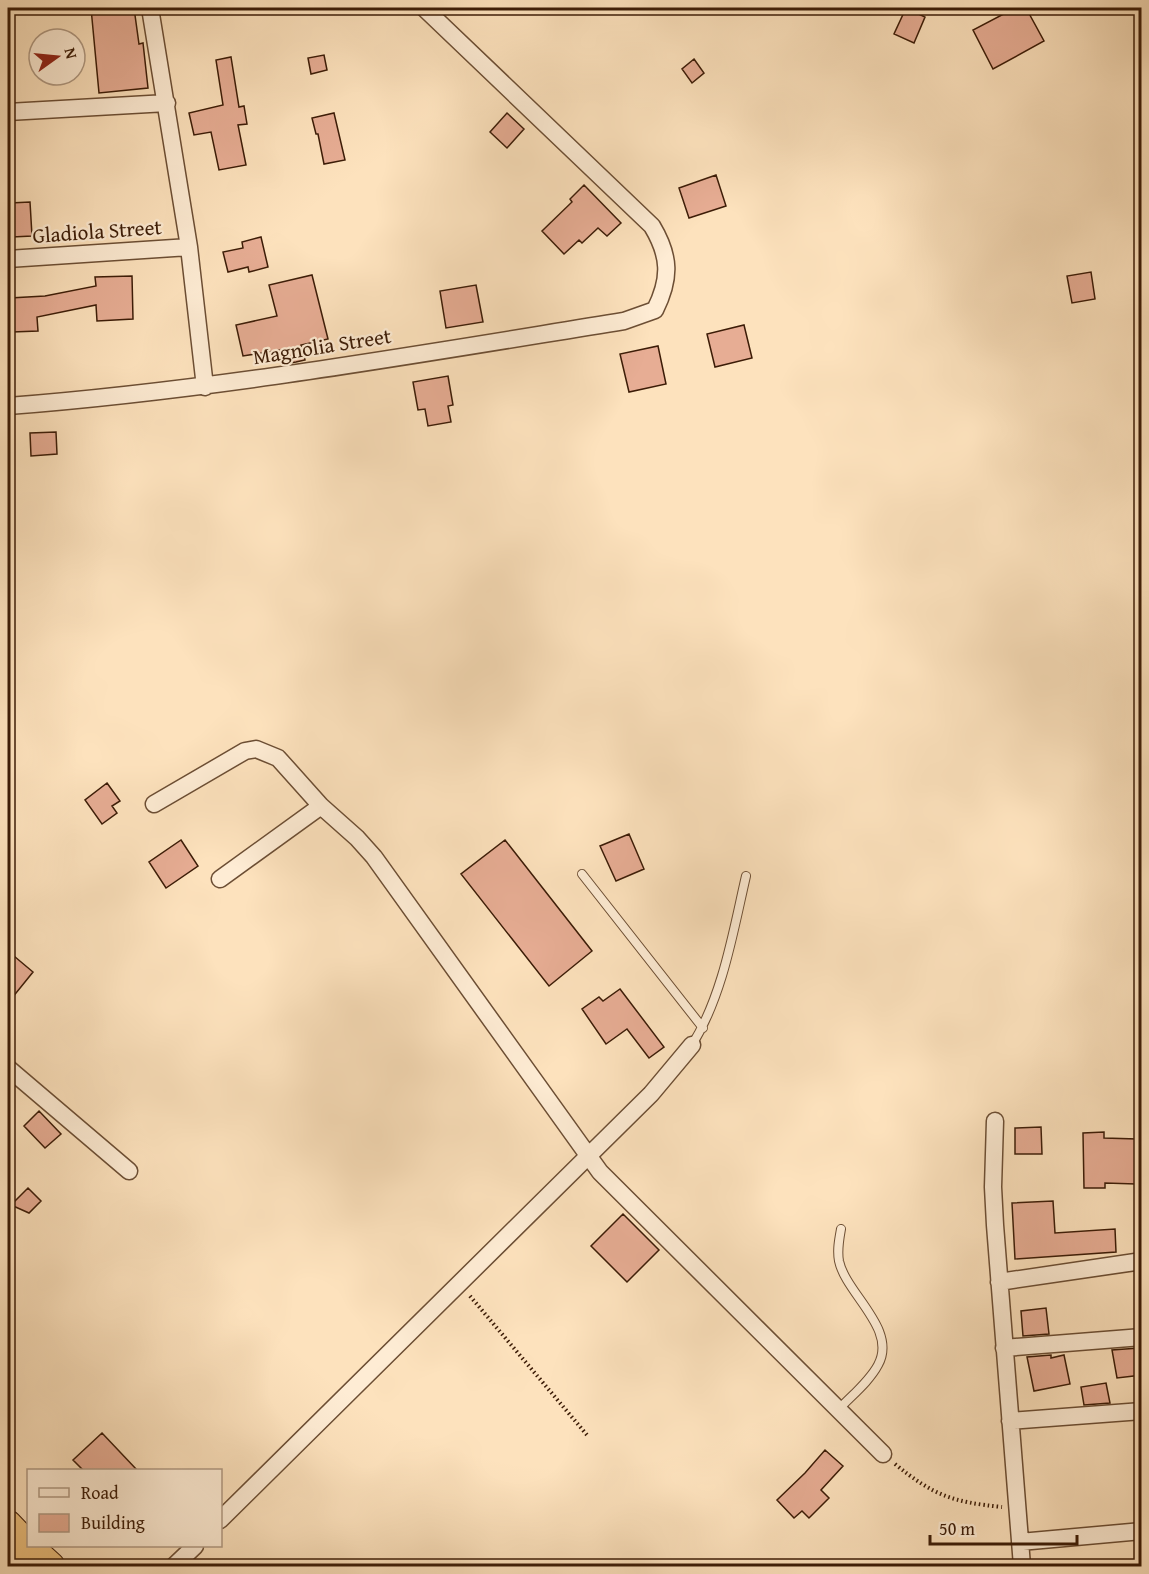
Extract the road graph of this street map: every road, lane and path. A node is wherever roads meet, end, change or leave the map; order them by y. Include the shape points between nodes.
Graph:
1 (150, 8) edge
2 (424, 8) edge
3 (166, 103) junction
4 (8, 112) edge
5 (189, 247) junction
6 (8, 259) edge
7 (205, 387) junction
8 (8, 406) edge
9 (154, 804) dead end
10 (321, 806) junction
11 (582, 874) dead end
12 (746, 876) dead end
13 (219, 879) dead end
14 (703, 1028) junction
15 (692, 1045) joint
16 (8, 1068) edge
17 (995, 1121) dead end
18 (588, 1157) junction
19 (129, 1171) dead end
20 (841, 1229) dead end
21 (1142, 1261) edge
22 (999, 1282) junction
23 (459, 1284) junction
24 (1142, 1337) edge
25 (1004, 1348) junction
26 (838, 1410) junction
27 (1142, 1411) edge
28 (1010, 1421) junction
29 (587, 1435) dead end
30 (883, 1454) joint
31 (1018, 1509) junction
32 (222, 1518) edge
33 (8, 1524) edge
34 (1142, 1532) edge
35 (1020, 1542) junction
36 (27, 1543) edge
37 (31, 1547) edge
38 (193, 1547) edge
39 (8, 1559) edge
40 (15, 1566) edge
41 (51, 1566) edge
42 (174, 1566) edge
43 (1022, 1566) edge

1 - 3 street
2 - 7 street, Magnolia Street via 652,226 663,245 667,267 663,295 655,310 624,321
3 - 4 street
3 - 5 street
5 - 6 street, Gladiola Street
5 - 7 street
7 - 8 street, Magnolia Street
9 - 10 street via 256,749 278,758
10 - 13 street
10 - 18 street via 374,857
11 - 14 lane
12 - 14 lane via 727,956
14 - 15 lane
15 - 18 street via 651,1094
16 - 19 street
17 - 22 street via 993,1187
18 - 23 street
18 - 26 street via 610,1184
20 - 26 lane via 839,1262 880,1332 883,1354 873,1372
21 - 22 street
22 - 25 street
23 - 29 path
23 - 32 street
24 - 25 street
25 - 28 street
26 - 30 street
27 - 28 street
28 - 31 street
30 - 31 path via 933,1491 969,1503
31 - 35 street
33 - 36 highway
34 - 35 street
35 - 43 street
37 - 41 highway
38 - 42 street
39 - 40 highway

